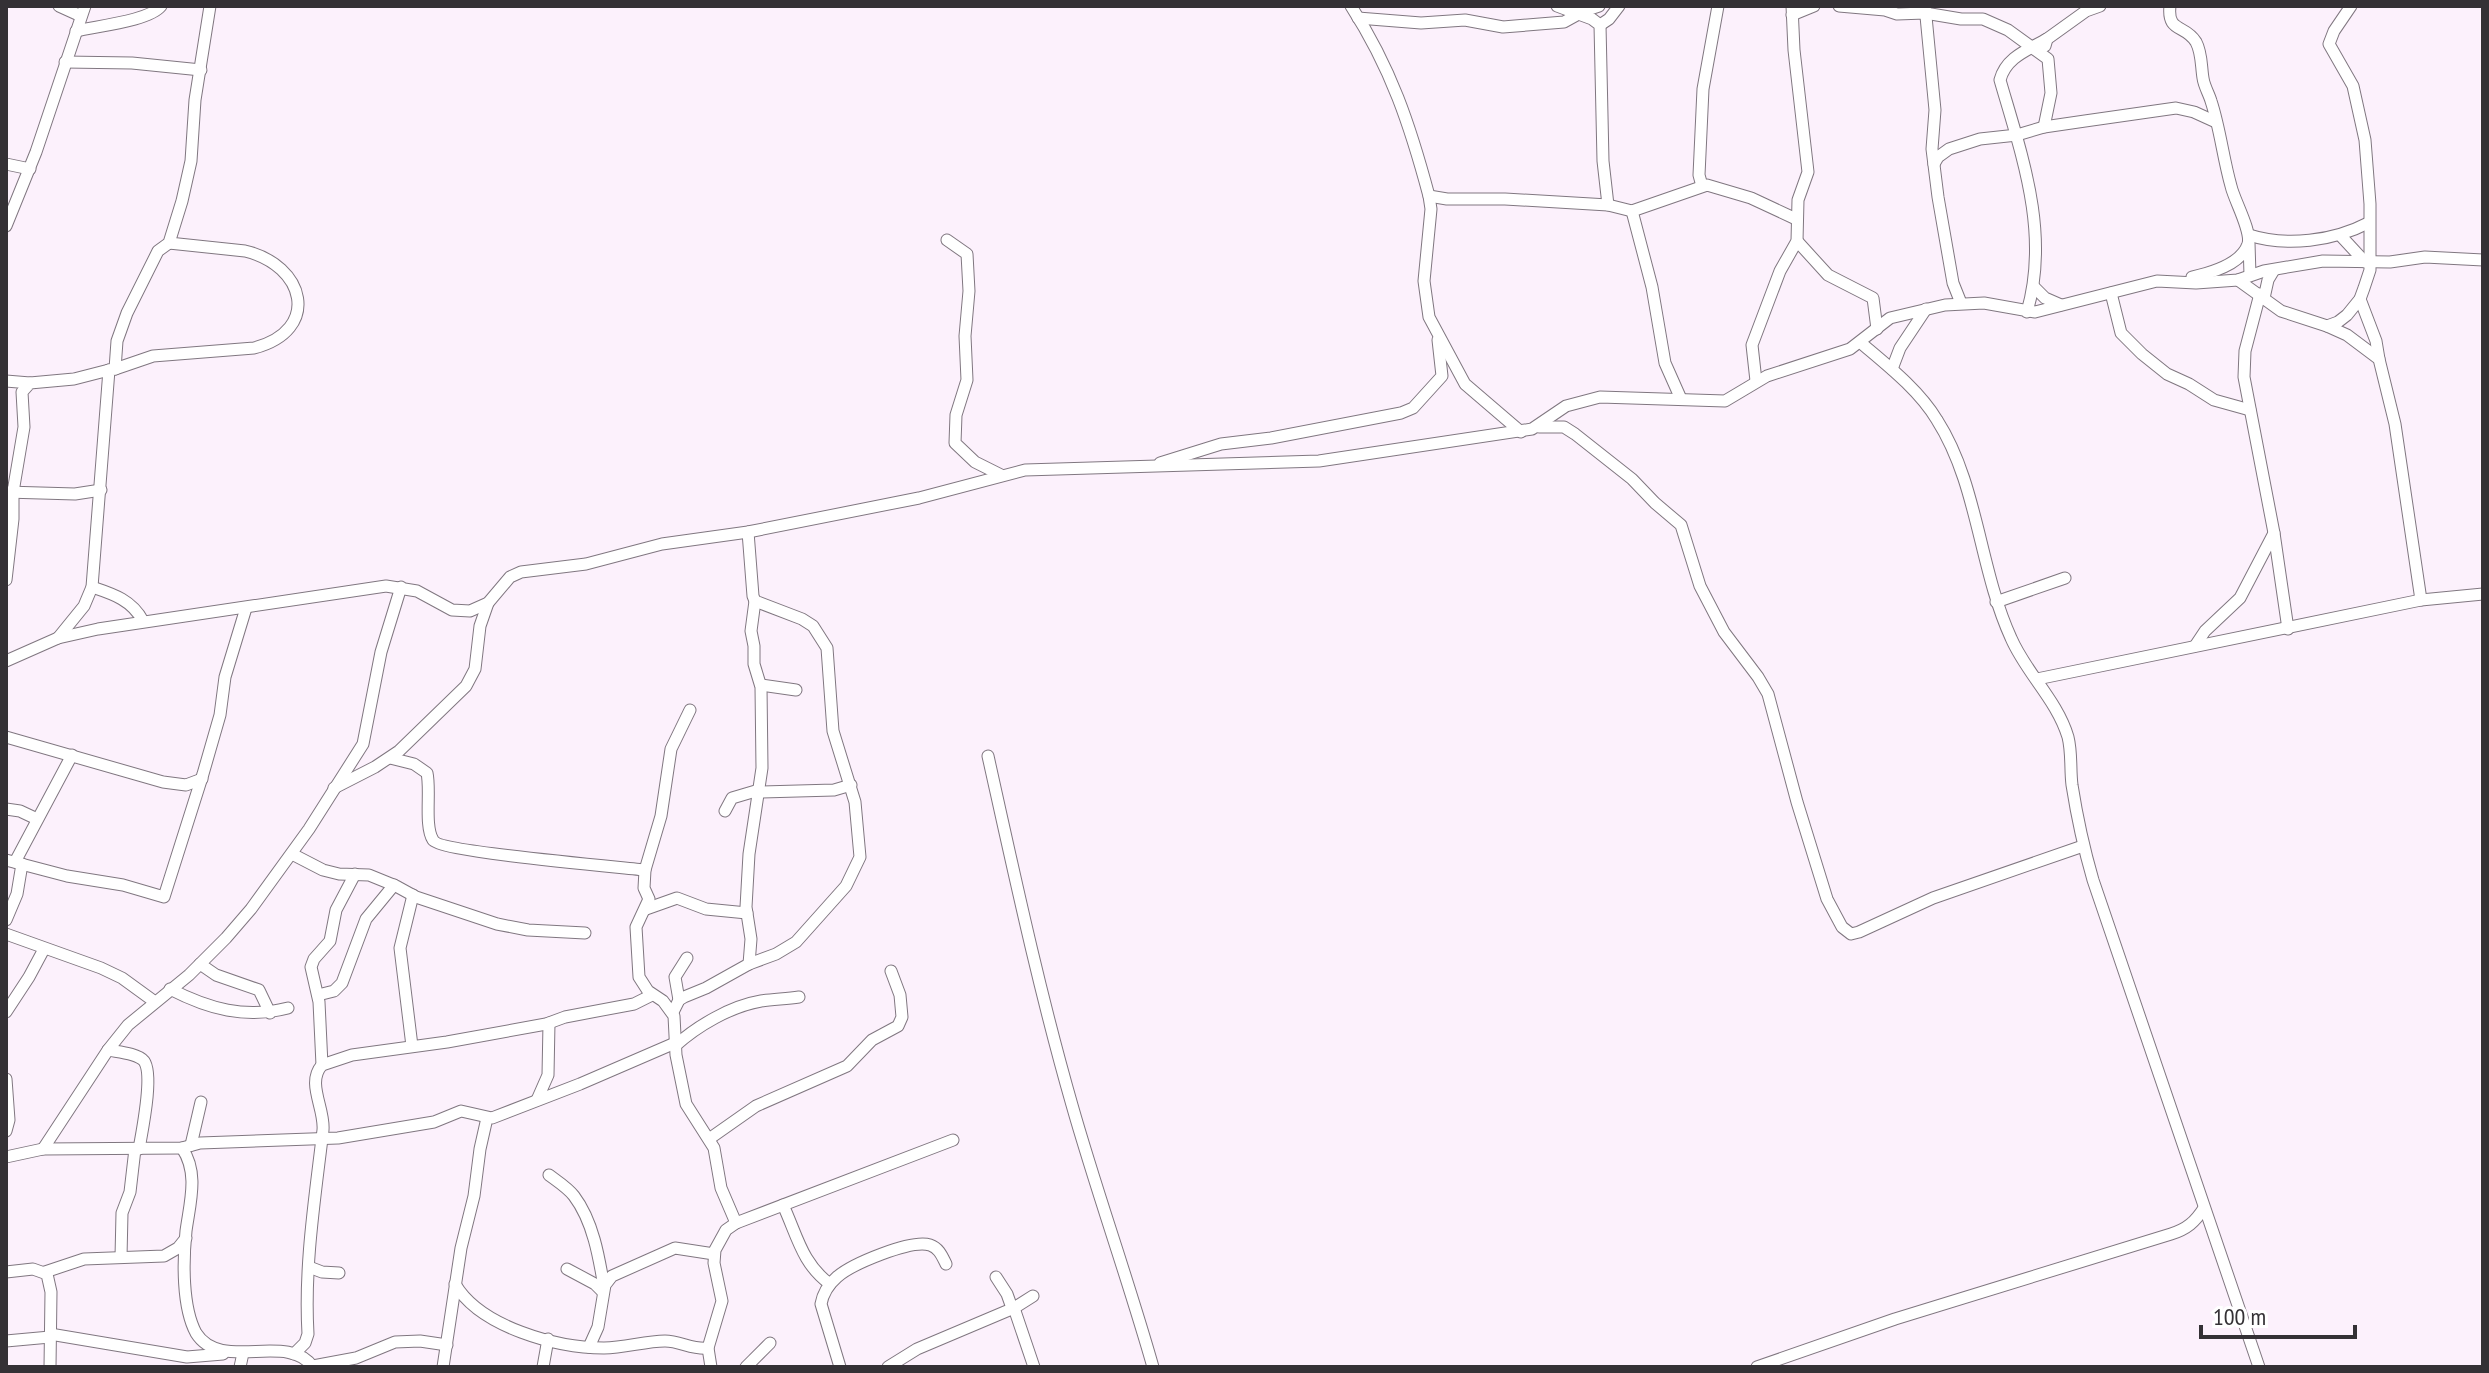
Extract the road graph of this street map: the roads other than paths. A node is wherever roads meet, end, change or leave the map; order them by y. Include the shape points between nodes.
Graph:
1 (59, 6) edge
2 (161, 6) edge
3 (210, 6) edge
4 (1351, 6) edge
5 (1557, 6) edge
6 (1599, 6) edge
7 (1619, 6) edge
8 (1718, 6) edge
9 (1814, 6) edge
10 (1839, 6) edge
11 (2100, 6) edge
12 (2170, 6) edge
13 (2351, 6) edge
14 (1925, 9) edge
15 (1792, 10) edge
16 (83, 11) edge
17 (1578, 15) junction
18 (1358, 18) junction
19 (1600, 25) junction
20 (76, 31) junction
21 (2047, 39) junction
22 (2030, 47) junction
23 (2044, 55) junction
24 (65, 62) junction
25 (201, 70) junction
26 (2216, 122) junction
27 (2044, 127) junction
28 (2017, 135) junction
29 (6, 164) edge
30 (1934, 164) junction
31 (30, 169) junction
32 (1702, 186) junction
33 (1429, 196) junction
34 (1608, 205) junction
35 (1632, 211) junction
36 (1796, 219) junction
37 (2368, 223) junction
38 (6, 226) edge
39 (2340, 235) junction
40 (2249, 239) junction
41 (947, 240) dead end
42 (1797, 241) junction
43 (169, 243) junction
44 (2483, 260) edge
45 (2367, 262) junction
46 (2390, 262) junction
47 (2274, 270) junction
48 (2250, 275) junction
49 (2368, 278) junction
50 (2238, 280) junction
51 (2172, 281) junction
52 (1953, 283) junction
53 (2034, 287) junction
54 (2111, 293) junction
55 (2262, 296) junction
56 (2360, 299) junction
57 (1961, 303) junction
58 (1945, 305) junction
59 (2062, 306) junction
60 (1926, 309) junction
61 (2027, 312) junction
62 (2327, 326) junction
63 (1877, 329) junction
64 (1437, 336) junction
65 (1861, 343) junction
66 (2379, 359) junction
67 (1892, 369) junction
68 (112, 370) junction
69 (6, 381) edge
70 (1756, 381) junction
71 (30, 383) junction
72 (1681, 399) junction
73 (2250, 410) junction
74 (1539, 427) junction
75 (1521, 432) junction
76 (1147, 468) junction
77 (1001, 475) junction
78 (101, 490) junction
79 (9, 492) edge
80 (748, 532) junction
81 (2274, 533) junction
82 (2065, 578) dead end
83 (6, 580) edge
84 (92, 587) junction
85 (401, 587) junction
86 (2483, 594) edge
87 (2421, 600) junction
88 (755, 601) junction
89 (1996, 602) junction
90 (488, 603) junction
91 (246, 608) junction
92 (143, 621) junction
93 (2288, 629) junction
94 (58, 638) junction
95 (2195, 646) junction
96 (6, 661) edge
97 (2037, 679) junction
98 (761, 685) junction
99 (796, 690) dead end
100 (690, 710) dead end
101 (6, 737) edge
102 (72, 755) junction
103 (988, 756) dead end
104 (390, 758) junction
105 (202, 779) junction
106 (851, 785) junction
107 (334, 788) junction
108 (759, 791) junction
109 (6, 809) edge
110 (725, 811) dead end
111 (37, 819) junction
112 (2083, 846) junction
113 (292, 854) junction
114 (14, 862) edge
115 (645, 870) junction
116 (355, 874) junction
117 (394, 885) junction
118 (413, 895) junction
119 (645, 909) junction
120 (747, 913) junction
121 (6, 920) edge
122 (585, 933) dead end
123 (6, 934) edge
124 (44, 949) junction
125 (687, 958) dead end
126 (200, 964) junction
127 (749, 964) junction
128 (891, 971) dead end
129 (170, 989) junction
130 (318, 995) junction
131 (652, 995) junction
132 (799, 997) dead end
133 (679, 1000) junction
134 (155, 1002) junction
135 (288, 1008) dead end
136 (6, 1012) edge
137 (673, 1012) junction
138 (270, 1013) junction
139 (549, 1023) junction
140 (675, 1044) junction
141 (412, 1046) junction
142 (108, 1050) junction
143 (322, 1065) junction
144 (6, 1079) edge
145 (537, 1100) junction
146 (201, 1102) dead end
147 (487, 1118) junction
148 (6, 1131) edge
149 (321, 1139) junction
150 (709, 1139) junction
151 (953, 1140) dead end
152 (186, 1146) junction
153 (43, 1149) junction
154 (137, 1149) junction
155 (6, 1157) edge
156 (549, 1175) dead end
157 (783, 1205) junction
158 (2204, 1208) junction
159 (736, 1223) junction
160 (2186, 1229) junction
161 (2213, 1233) junction
162 (186, 1238) junction
163 (714, 1254) junction
164 (121, 1257) junction
165 (6, 1258) edge
166 (946, 1264) dead end
167 (309, 1267) junction
168 (21, 1269) junction
169 (567, 1269) dead end
170 (6, 1272) edge
171 (45, 1272) junction
172 (339, 1273) dead end
173 (996, 1277) dead end
174 (455, 1284) junction
175 (830, 1284) junction
176 (604, 1290) junction
177 (1033, 1296) dead end
178 (1013, 1308) junction
179 (50, 1336) junction
180 (548, 1339) junction
181 (6, 1341) edge
182 (770, 1343) dead end
183 (447, 1345) junction
184 (589, 1347) junction
185 (708, 1348) junction
186 (237, 1353) junction
187 (294, 1354) junction
188 (341, 1362) junction
189 (50, 1367) edge
190 (240, 1367) edge
191 (313, 1367) edge
192 (354, 1367) edge
193 (443, 1367) edge
194 (543, 1367) edge
195 (711, 1367) edge
196 (746, 1367) edge
197 (840, 1367) edge
198 (888, 1367) edge
199 (1034, 1367) edge
200 (1153, 1367) edge
201 (1757, 1367) edge
202 (2259, 1367) edge

1 - 16 street
2 - 20 street via 142,17
3 - 25 street
4 - 18 street
5 - 17 street
6 - 17 street
7 - 19 street
8 - 32 street via 1703,89
9 - 15 street
10 - 14 street via 1897,14
11 - 21 street
12 - 26 street via 2171,23 2197,43
13 - 37 street via 2329,44 2358,99
14 - 22 street via 1983,19
14 - 30 street via 1935,110
15 - 36 street via 1809,160
16 - 20 street
17 - 18 street via 1560,23 1503,27 1465,20
17 - 19 street
18 - 33 street via 1404,108
19 - 34 street
20 - 24 street
21 - 22 street
21 - 23 street
22 - 23 street
22 - 28 street via 2009,62 2000,80
23 - 27 street via 2051,85
24 - 25 street
24 - 31 street
25 - 43 street via 191,161
26 - 27 street via 2176,108
26 - 40 street
27 - 28 street
28 - 30 street via 1949,149
28 - 53 street via 2034,206
29 - 31 street
30 - 52 street
31 - 38 street
32 - 35 street
32 - 36 street via 1751,198
33 - 34 street
33 - 64 street via 1424,281
34 - 35 street
35 - 72 street via 1665,363
36 - 42 street
37 - 39 street
37 - 45 street
39 - 40 street
39 - 45 street
40 - 48 street
40 - 51 street via 2233,262
41 - 77 street via 967,254 969,269 967,380 956,415 955,443 975,462
42 - 63 street via 1828,275 1873,298
42 - 70 street via 1755,334
43 - 68 street via 158,251 127,313
43 - 68 street via 245,251 274,263 295,285 296,319 269,344 153,356
44 - 46 street via 2425,257
45 - 46 street
45 - 47 street via 2323,261
45 - 49 street
46 - 49 street
47 - 48 street
47 - 55 street
48 - 50 street
49 - 56 street
50 - 51 street
50 - 55 street
51 - 54 street
52 - 57 street
52 - 58 street
53 - 59 street
53 - 61 street
54 - 59 street
54 - 73 street via 2121,333 2153,364 2214,400
55 - 62 street via 2281,311
55 - 73 street via 2244,364
56 - 62 street
56 - 66 street
57 - 58 street
57 - 61 street
58 - 60 street
59 - 61 street
60 - 63 street via 1890,318
60 - 67 street
62 - 66 street
63 - 65 street
64 - 75 street via 1465,384
64 - 76 street via 1442,376 1413,408 1221,444
65 - 67 street
65 - 70 street
66 - 87 street via 2395,424
67 - 89 street via 1936,417 1953,451
68 - 71 street
68 - 78 street
69 - 71 street
70 - 72 street via 1725,401
71 - 79 street via 22,392 24,427
72 - 74 street via 1590,399 1560,409
73 - 81 street
74 - 75 street
74 - 112 street via 1564,427 1575,434 1681,525 1700,586 1724,632 1768,694 1827,899 1851,934 1933,898
75 - 76 street via 1319,461
76 - 77 street via 1045,468
77 - 80 street via 919,498
78 - 79 street
78 - 84 street
79 - 83 street via 13,519
80 - 88 street
80 - 90 street via 521,572
81 - 93 street
81 - 95 street via 2240,598
82 - 89 street
84 - 92 street via 130,603
84 - 94 street
85 - 90 street via 452,610 470,611
85 - 91 street
85 - 107 street via 381,652 363,744
86 - 87 street
87 - 93 street
88 - 98 street via 751,631
88 - 106 street via 813,626 827,648 833,731
89 - 97 street via 2018,653
90 - 104 street via 475,669 466,686
91 - 92 street
91 - 105 street
92 - 94 street
93 - 95 street
94 - 96 street
95 - 97 street
97 - 112 street via 2068,739
98 - 99 street
98 - 108 street
100 - 115 street via 671,749 661,816
101 - 102 street
102 - 105 street via 178,785
102 - 111 street
103 - 200 street via 1061,1063
104 - 107 street
104 - 115 street via 427,773 430,828 438,845
105 - 114 street via 164,897
106 - 108 street
106 - 127 street via 860,847 850,880 796,942
107 - 113 street
108 - 110 street via 732,798
108 - 120 street
109 - 111 street
111 - 114 street
112 - 158 street
113 - 116 street via 330,872
113 - 126 street
114 - 121 street via 17,894
115 - 119 street
116 - 117 street
116 - 130 street via 336,910 330,941 312,962
117 - 118 street
117 - 130 street via 366,919 342,983
118 - 122 street via 497,924
118 - 141 street via 400,948
119 - 120 street via 677,898 706,909
119 - 131 street via 636,927 638,962 641,981
120 - 127 street
123 - 124 street
124 - 134 street via 122,978
124 - 136 street
125 - 133 street via 675,977
126 - 129 street
126 - 138 street via 259,990
127 - 133 street
128 - 150 street via 900,995 898,1026 872,1040 847,1066 756,1106
129 - 134 street
129 - 138 street via 229,1012
130 - 143 street
131 - 137 street
131 - 139 street
132 - 140 street via 733,1010
133 - 137 street
134 - 142 street
135 - 138 street
137 - 140 street
139 - 141 street
139 - 145 street via 549,1068
140 - 145 street
140 - 150 street via 686,1104
141 - 143 street
142 - 153 street
142 - 154 street via 138,1057 147,1068
143 - 149 street via 315,1077 323,1116
144 - 148 street
145 - 147 street
146 - 152 street
147 - 149 street via 461,1111 434,1122
147 - 174 street
149 - 152 street
149 - 167 street
150 - 159 street
151 - 157 street
152 - 154 street
152 - 162 street via 193,1174
153 - 154 street
153 - 155 street
154 - 164 street via 122,1213
156 - 176 street via 581,1208 597,1245
157 - 159 street
157 - 175 street via 801,1251
158 - 160 street
158 - 161 street
159 - 163 street via 726,1230
160 - 161 street
160 - 201 street
161 - 202 street
162 - 164 street via 168,1255
162 - 186 street via 189,1318 204,1343
163 - 176 street via 675,1248 612,1276
163 - 185 street via 722,1301
164 - 171 street via 84,1259
165 - 168 street
166 - 175 street via 931,1245 910,1246 858,1264
167 - 172 street
167 - 187 street via 308,1334
168 - 170 street
168 - 171 street
169 - 176 street
171 - 179 street via 51,1292
173 - 178 street
174 - 180 street via 485,1316
174 - 183 street
175 - 197 street via 821,1304
176 - 184 street
177 - 178 street
178 - 198 street
178 - 199 street
179 - 181 street
179 - 186 street via 187,1357
179 - 189 street
180 - 184 street
180 - 194 street
182 - 196 street
183 - 188 street via 395,1342
183 - 193 street
184 - 185 street via 663,1341
185 - 195 street
186 - 187 street
186 - 190 street
187 - 191 street
188 - 191 street
188 - 192 street

